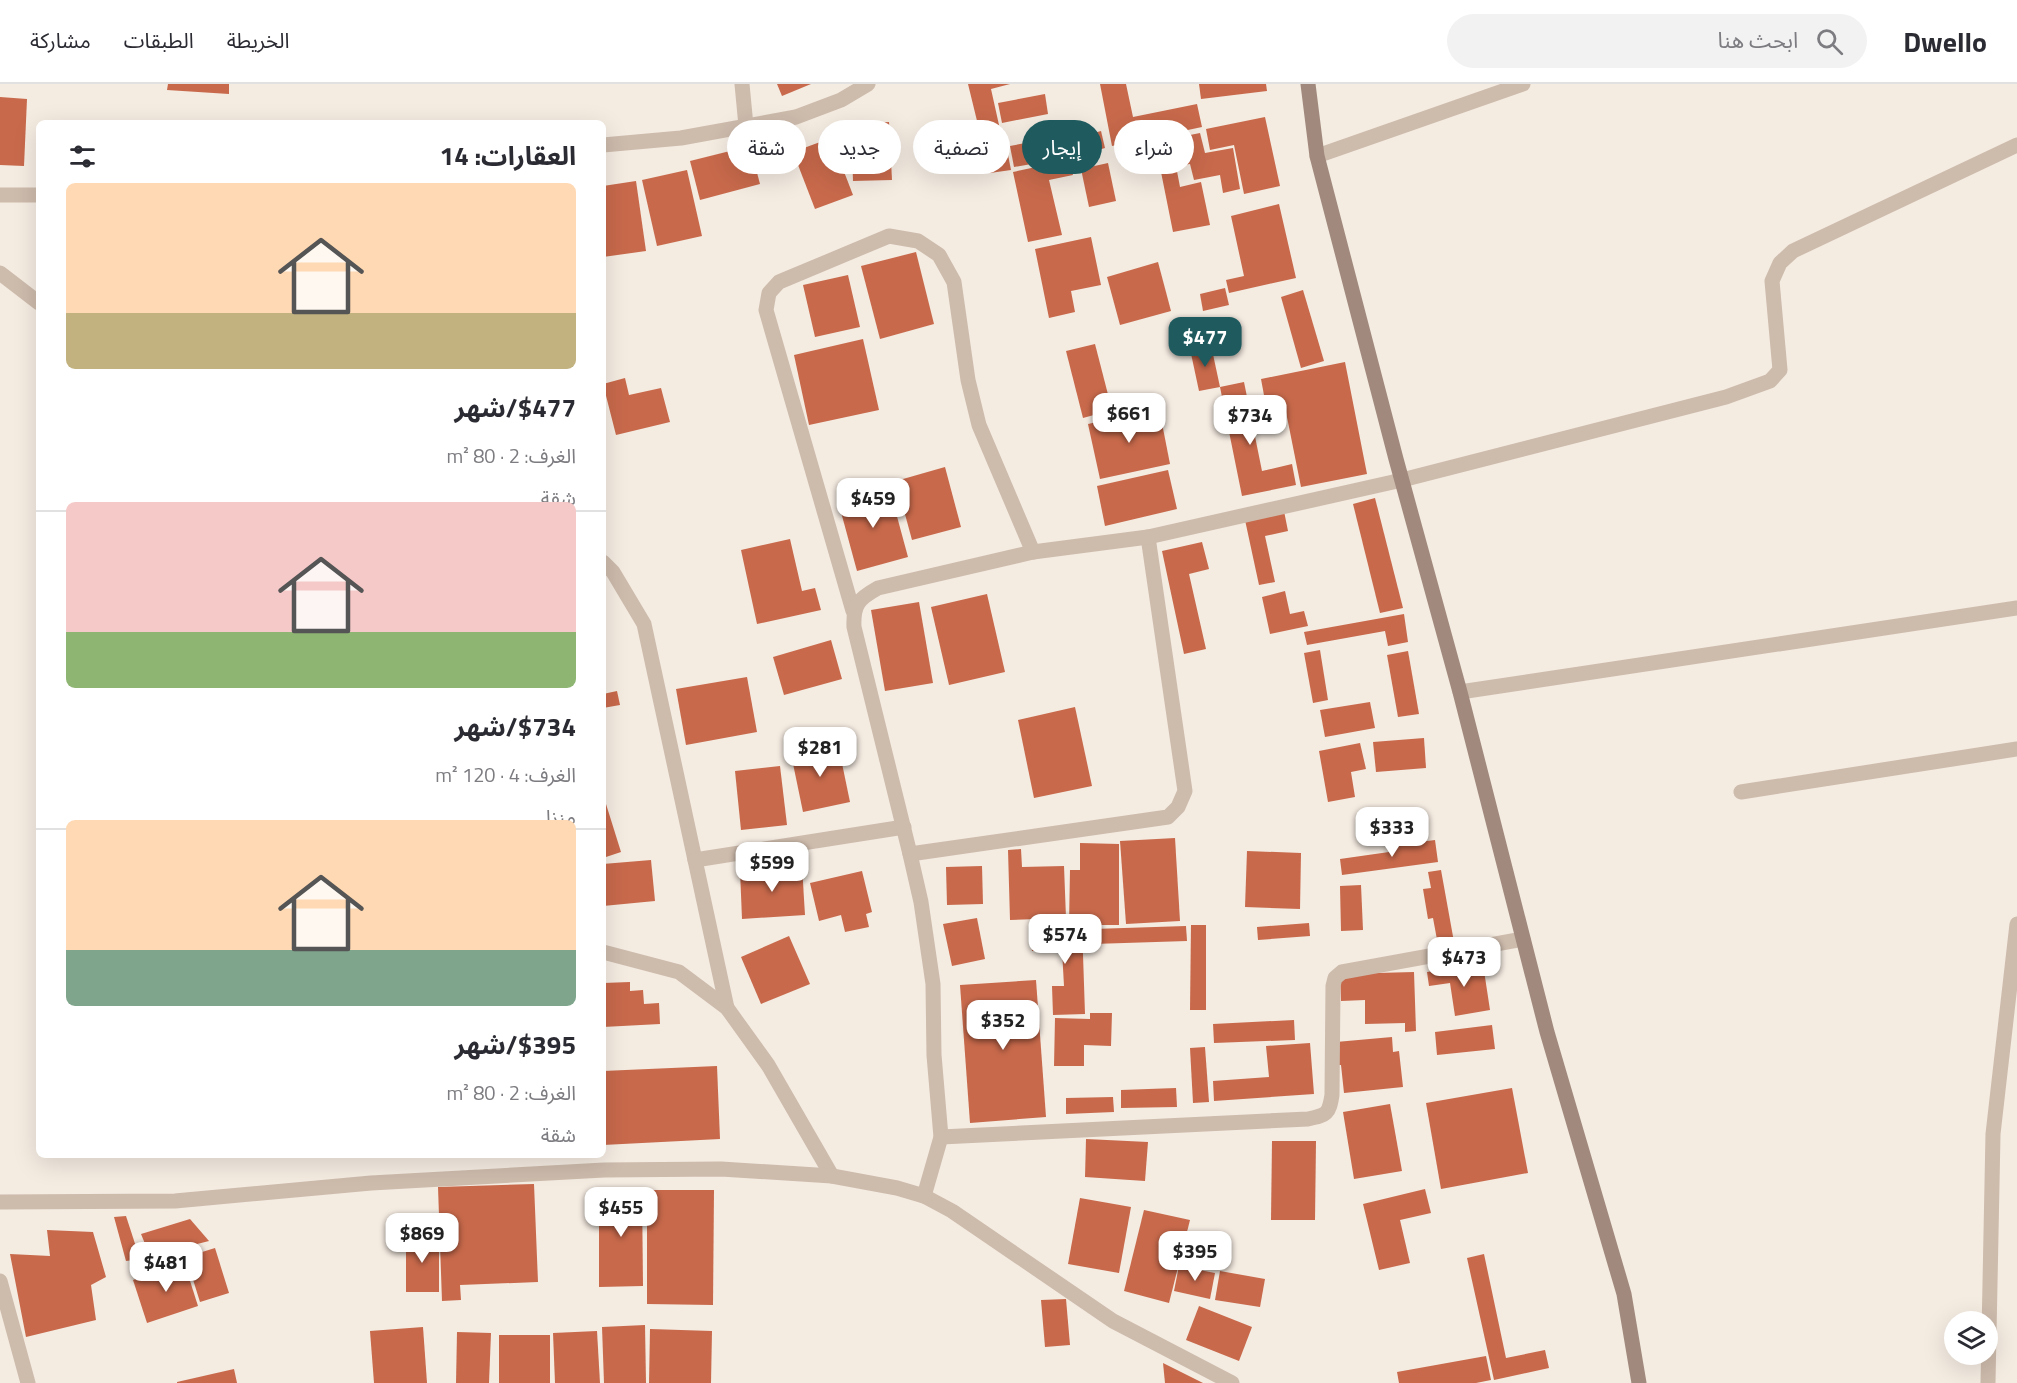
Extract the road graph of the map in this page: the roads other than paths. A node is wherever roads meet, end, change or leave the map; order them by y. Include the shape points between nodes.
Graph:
1 (742, 84) edge
2 (868, 84) edge
3 (1308, 84) edge
4 (1522, 84) edge
5 (745, 120) edge
6 (779, 120) edge
7 (727, 130) edge
8 (606, 145) edge
9 (2017, 145) edge
10 (1317, 156) junction
11 (0, 195) edge
12 (36, 195) edge
13 (0, 273) edge
14 (36, 301) edge
15 (1402, 480) junction
16 (1148, 537) junction
17 (1034, 552) junction
18 (606, 565) edge
19 (2017, 608) edge
20 (853, 611) junction
21 (1460, 692) junction
22 (2017, 750) edge
23 (1741, 792) dead end
24 (904, 827) junction
25 (910, 854) junction
26 (695, 860) junction
27 (2017, 924) edge
28 (1523, 939) junction
29 (606, 953) edge
30 (727, 1008) junction
31 (941, 1137) junction
32 (832, 1176) junction
33 (924, 1196) junction
34 (0, 1202) edge
35 (0, 1281) edge
36 (28, 1383) edge
37 (1232, 1383) edge
38 (1639, 1383) edge
39 (1988, 1383) edge

1 - 5 street
2 - 6 street via 841,100
3 - 10 street
4 - 10 street
7 - 8 street
9 - 15 street via 1793,251 1780,263 1772,280 1780,370 1770,381 1726,397
10 - 15 street
11 - 12 street
13 - 14 street
15 - 16 street
15 - 21 street
16 - 17 street
16 - 25 street via 1185,791 1178,807 1168,817
17 - 20 street via 878,588
17 - 20 street via 979,425 968,380 954,282 939,255 918,241 889,236 779,282 769,293 766,310
18 - 26 street via 644,624
19 - 21 street
20 - 24 street via 856,638
21 - 28 street
22 - 23 street
24 - 25 street
24 - 26 street
25 - 31 street via 933,984
26 - 30 street
27 - 39 street via 1993,1134
28 - 31 street via 1342,972 1335,978 1332,1095 1330,1109 1324,1115 1308,1119
28 - 38 street via 1624,1294
29 - 30 street via 679,972
30 - 32 street via 768,1065
31 - 33 street
32 - 33 street
32 - 34 street via 721,1169 604,1170 371,1183 174,1201
33 - 37 street via 1113,1321
35 - 36 street

